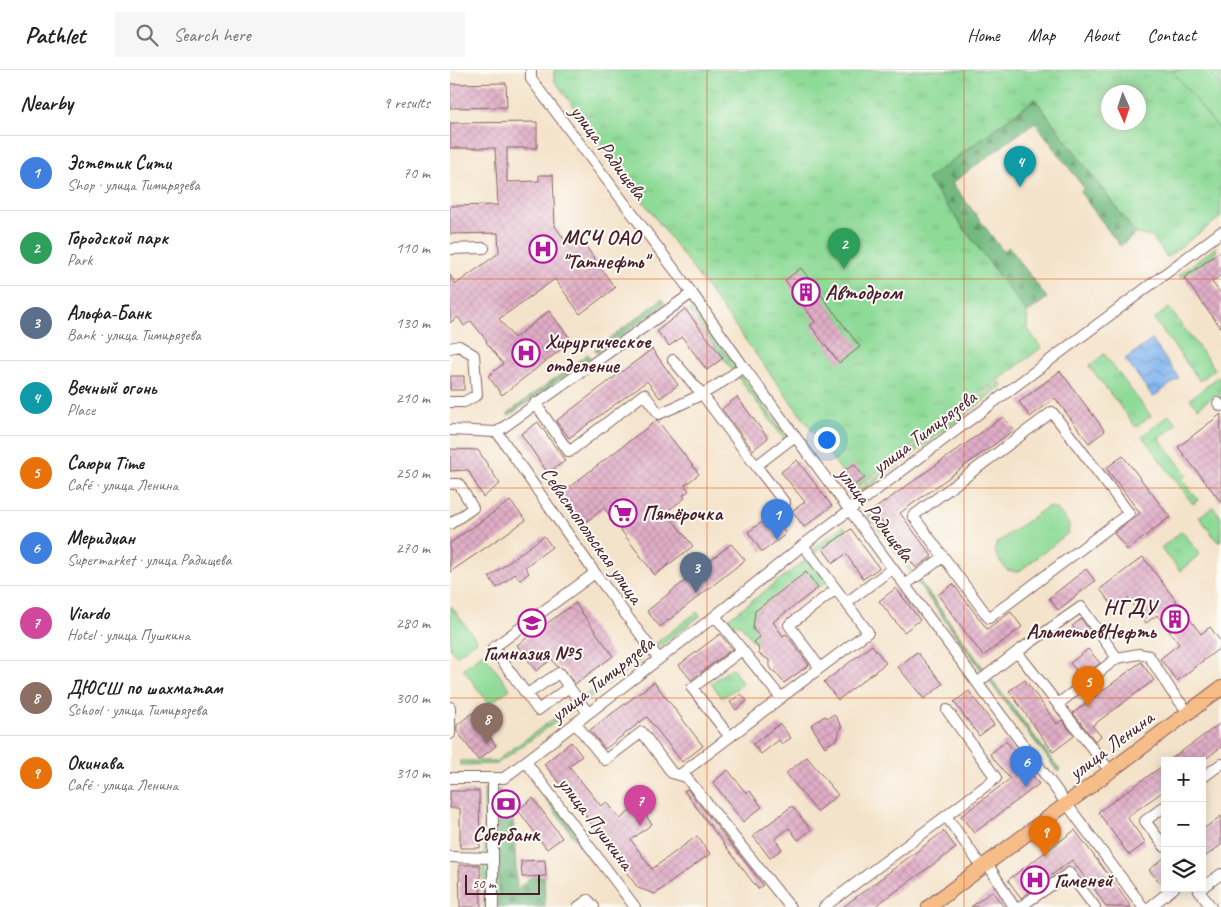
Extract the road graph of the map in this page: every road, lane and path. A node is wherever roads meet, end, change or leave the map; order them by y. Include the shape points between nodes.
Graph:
1 (531, 70) edge
2 (1221, 232) edge
3 (450, 248) edge
4 (484, 248) dead end
5 (692, 293) junction
6 (450, 348) edge
7 (674, 360) dead end
8 (743, 366) junction
9 (702, 394) junction
10 (450, 402) edge
11 (535, 404) junction
12 (450, 430) edge
13 (497, 432) junction
14 (795, 436) junction
15 (756, 466) junction
16 (450, 484) edge
17 (785, 502) dead end
18 (850, 511) junction
19 (450, 524) edge
20 (804, 545) junction
21 (944, 557) junction
22 (893, 568) junction
23 (596, 574) junction
24 (905, 584) junction
25 (836, 589) junction
26 (846, 603) junction
27 (715, 616) junction
28 (742, 650) junction
29 (1017, 652) junction
30 (658, 658) junction
31 (1117, 658) junction
32 (820, 668) junction
33 (977, 683) junction
34 (569, 687) junction
35 (1221, 688) edge
36 (527, 694) junction
37 (781, 698) junction
38 (1058, 704) junction
39 (450, 707) edge
40 (947, 710) dead end
41 (1188, 712) junction
42 (588, 713) junction
43 (575, 723) junction
44 (450, 734) edge
45 (730, 737) junction
46 (526, 762) junction
47 (1221, 764) edge
48 (1110, 771) junction
49 (681, 774) junction
50 (1206, 775) edge
51 (450, 778) edge
52 (493, 778) junction
53 (1067, 804) junction
54 (1161, 809) edge
55 (946, 816) junction
56 (1161, 842) edge
57 (450, 857) edge
58 (493, 858) junction
59 (984, 865) junction
60 (1221, 874) edge
61 (1206, 885) edge
62 (1169, 892) edge
63 (1202, 892) edge
64 (633, 906) edge
65 (493, 907) edge
66 (578, 907) edge
67 (594, 907) edge
68 (790, 907) edge
69 (824, 907) edge
70 (929, 907) edge
71 (1014, 907) edge
72 (1020, 907) edge
73 (1095, 907) edge
74 (1143, 907) edge
75 (1150, 907) edge
76 (1211, 907) edge

1 - 5 street, улица Радищева via 531,79
2 - 18 street, улица Тимирязева
3 - 4 street
5 - 8 street, улица Радищева
5 - 11 street
6 - 10 street via 459,346 474,356 477,395 464,402
7 - 9 street
8 - 9 street
8 - 14 street, улица Радищева
9 - 11 street via 659,414 644,394 569,452
9 - 15 street
11 - 13 street
12 - 13 street
13 - 23 street, Севастопольская улица
14 - 15 street
14 - 18 street, улица Радищева
15 - 17 street
16 - 19 street via 458,484 473,508
18 - 20 street, улица Тимирязева
18 - 22 street, улица Радищева
20 - 25 street
20 - 27 street, улица Тимирязева
21 - 21 street via 989,618 1129,514 1052,412 913,516
21 - 24 street
22 - 24 street, улица Радищева
22 - 26 street
23 - 30 street, Севастопольская улица
23 - 36 street via 493,648
24 - 33 street, улица Радищева
25 - 26 street
25 - 32 street via 789,625
26 - 32 street via 868,632
27 - 28 street
27 - 30 street, улица Тимирязева
28 - 37 street
28 - 45 street via 692,688
29 - 31 street via 1081,606
29 - 33 street
29 - 38 street
30 - 42 street, улица Тимирязева
31 - 38 street
31 - 41 street via 1139,654 1149,656
32 - 37 street
33 - 53 street, улица Радищева
34 - 36 street via 558,673
34 - 36 street via 538,710
34 - 42 street
35 - 41 main road, улица Ленина
37 - 45 street
38 - 48 street
39 - 44 street
40 - 55 street via 996,778
41 - 48 main road, улица Ленина
42 - 43 street, улица Тимирязева
43 - 46 street, улица Тимирязева
43 - 49 street via 605,760 642,732 672,773
45 - 49 street
46 - 52 street, улица Тимирязева via 504,778
46 - 64 street, улица Пушкина
47 - 50 street
48 - 53 main road, улица Ленина
49 - 68 street
51 - 52 street, улица Тимирязева
52 - 58 street
53 - 59 main road, улица Ленина
53 - 74 street, улица Радищева
54 - 56 street via 1145,821
55 - 59 street
55 - 69 street
57 - 58 street
58 - 65 street
59 - 70 main road, улица Ленина
59 - 71 street
60 - 61 street
62 - 75 street
63 - 76 street
66 - 67 street via 588,900
72 - 73 street via 1069,873

